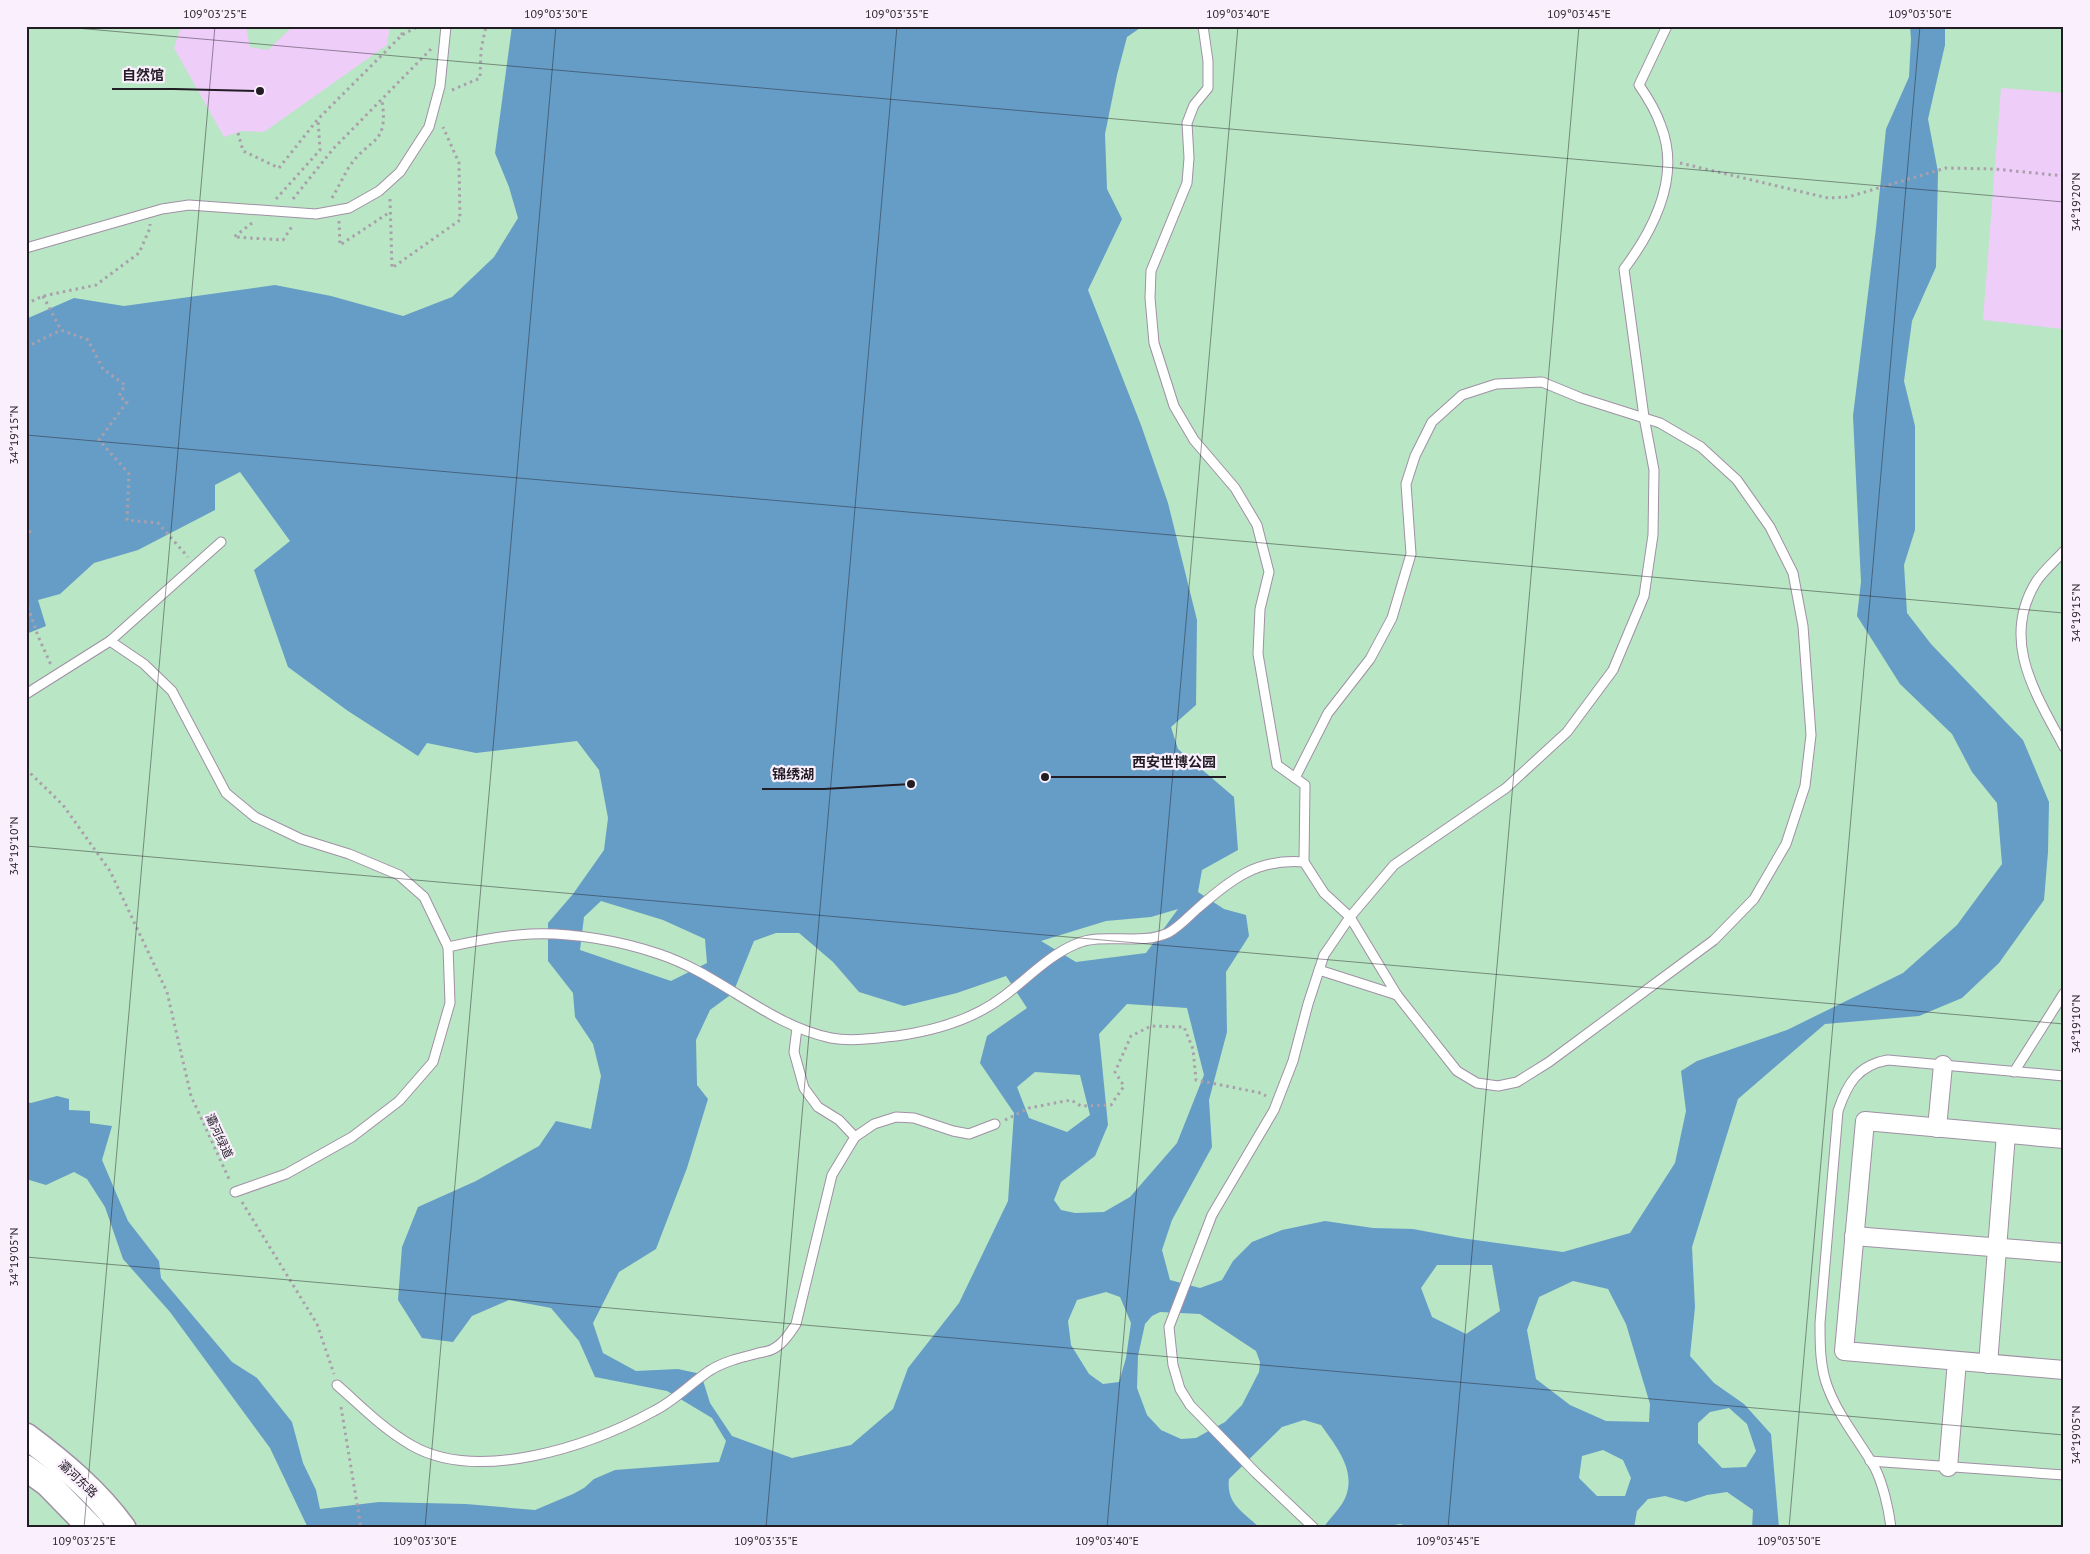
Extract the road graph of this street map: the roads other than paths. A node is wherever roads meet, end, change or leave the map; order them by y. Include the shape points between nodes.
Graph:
1 (1203, 26) edge
2 (1667, 26) edge
3 (445, 30) edge
4 (26, 248) edge
5 (1644, 417) junction
6 (221, 542) dead end
7 (2064, 551) edge
8 (110, 641) junction
9 (26, 694) edge
10 (2064, 747) edge
11 (1295, 778) junction
12 (1304, 862) junction
13 (1350, 917) junction
14 (448, 946) junction
15 (1319, 970) junction
16 (2064, 993) edge
17 (1397, 995) junction
18 (797, 1028) junction
19 (1943, 1065) junction
20 (2014, 1072) junction
21 (2064, 1076) edge
22 (995, 1124) road end
23 (1937, 1128) junction
24 (2006, 1134) junction
25 (855, 1137) junction
26 (2064, 1139) edge
27 (235, 1192) road end
28 (1854, 1236) junction
29 (1998, 1247) junction
30 (2064, 1252) edge
31 (1957, 1361) junction
32 (1988, 1364) junction
33 (2064, 1370) edge
34 (337, 1385) road end
35 (26, 1436) edge
36 (1870, 1461) junction
37 (1948, 1467) junction
38 (26, 1468) edge
39 (2064, 1475) edge
40 (91, 1528) edge
41 (123, 1528) edge
42 (1314, 1528) edge
43 (1891, 1528) edge

1 - 11 lane via 1208,88 1194,105 1187,122 1187,183 1151,271 1154,343 1174,406 1194,440 1235,488 1256,525 1269,572 1260,609 1258,654 1277,765
2 - 5 lane via 1640,85 1662,128 1668,160 1665,192 1656,219 1624,269
3 - 4 lane via 437,96 429,127 400,172 379,191 349,208 325,212 283,212 189,204
5 - 11 lane via 1542,382 1496,384 1462,394 1432,422 1415,456 1406,484 1411,554 1392,618 1370,659 1328,713
5 - 13 lane via 1654,470 1653,535 1644,596 1613,670 1568,732 1506,788 1394,865
5 - 17 lane via 1701,446 1737,480 1770,527 1794,573 1803,626 1810,735 1805,786 1786,844 1754,899 1714,940 1517,1082 1498,1086 1477,1083 1457,1071
6 - 8 lane
7 - 10 lane via 2036,582 2022,612 2020,648 2030,682
8 - 9 lane
8 - 14 lane via 144,664 172,691 226,793 254,817 301,839 399,875 424,897
11 - 12 lane via 1305,785
12 - 13 lane via 1324,893
12 - 18 lane via 1270,863 1246,873 1224,886 1167,933 1134,940 1098,939 1076,944 987,1008 948,1024 866,1039 832,1038
13 - 15 lane via 1324,955
13 - 17 lane
14 - 18 lane via 532,934 613,941 661,954 712,978
14 - 27 lane via 450,1003 433,1062 398,1101 352,1137 286,1174
15 - 17 lane
15 - 42 lane via 1293,1061 1277,1102 1212,1215 1169,1326 1172,1365 1180,1389 1196,1412
16 - 20 lane
18 - 25 lane via 794,1052 804,1088 818,1107 839,1120
19 - 20 lane
19 - 23 street
19 - 36 lane via 1888,1060 1873,1063 1857,1074 1844,1091 1838,1111 1820,1352 1828,1388
20 - 21 lane
22 - 25 lane via 969,1134 914,1118 896,1117 874,1124
23 - 24 street
23 - 28 street via 1865,1121
24 - 26 street
24 - 29 street
25 - 34 lane via 832,1175 796,1324 786,1338 774,1349 728,1362 710,1371 656,1410 617,1429 523,1458 490,1462 450,1460 412,1446 384,1428
28 - 29 street
28 - 31 street via 1844,1351
29 - 30 street
29 - 32 street
31 - 32 street
31 - 37 street
32 - 33 street
35 - 41 street, 灞河东路 via 65,1465 110,1510
36 - 37 lane
36 - 43 lane via 1890,1514
37 - 39 lane
38 - 40 street, 灞河东路 via 48,1484

